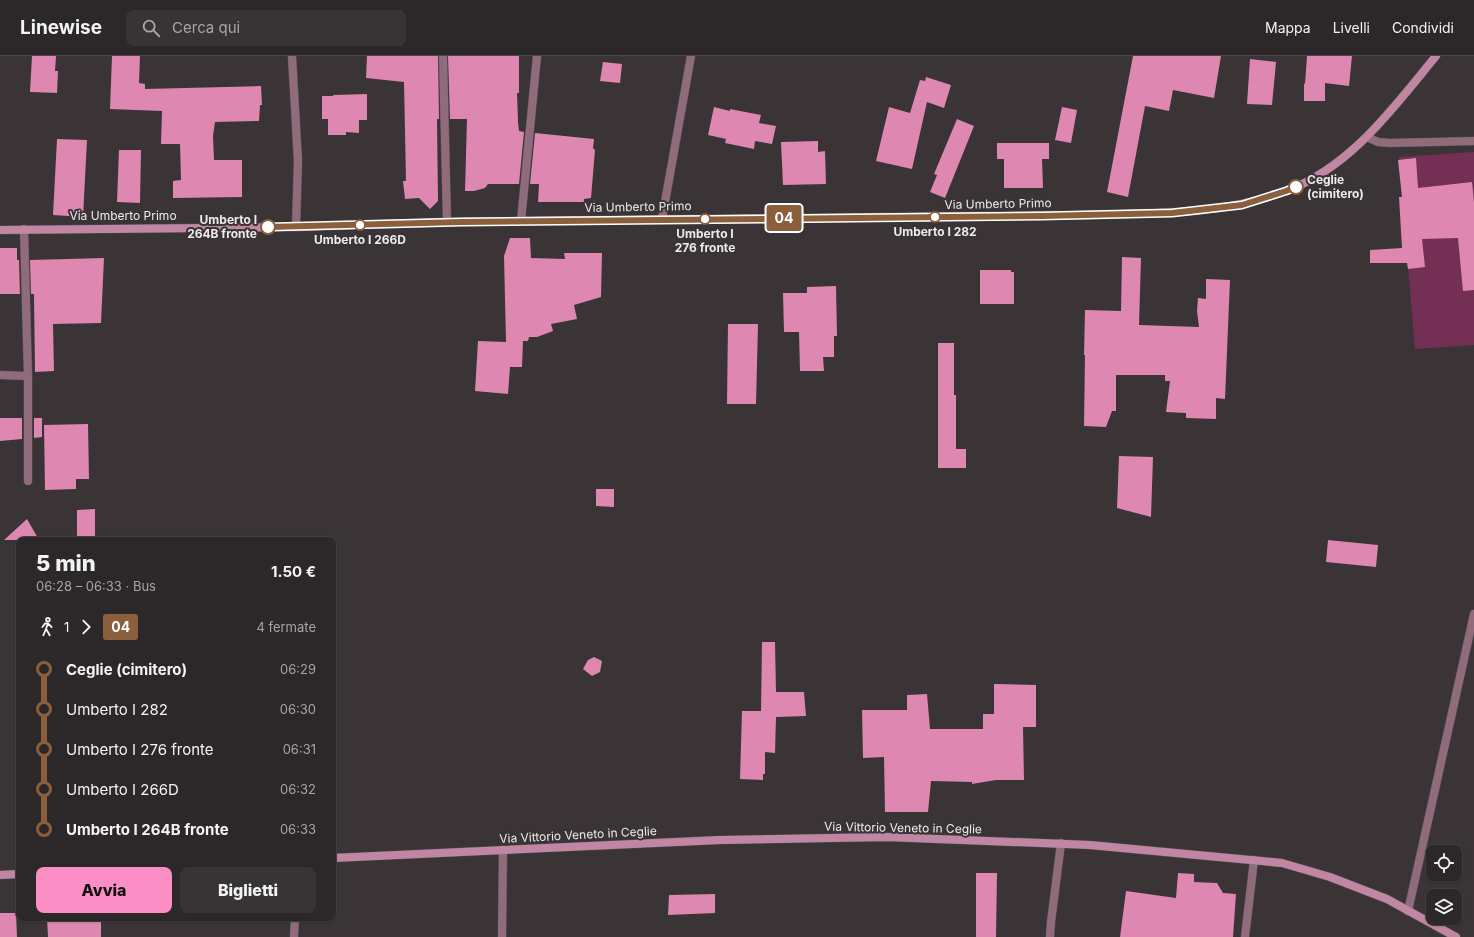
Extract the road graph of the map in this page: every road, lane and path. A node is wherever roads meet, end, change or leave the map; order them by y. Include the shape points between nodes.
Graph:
1 (292, 56) edge
2 (443, 56) edge
3 (537, 56) edge
4 (690, 56) edge
5 (1436, 56) edge
6 (1367, 137) junction
7 (1474, 141) edge
8 (662, 219) junction
9 (521, 221) junction
10 (447, 222) junction
11 (296, 227) junction
12 (24, 229) junction
13 (0, 230) edge
14 (0, 374) edge
15 (28, 376) junction
16 (28, 481) dead end
17 (1474, 614) edge
18 (1062, 844) junction
19 (503, 850) junction
20 (336, 858) edge
21 (1254, 860) junction
22 (16, 874) edge
23 (0, 875) edge
24 (1408, 910) junction
25 (295, 921) edge
26 (294, 937) edge
27 (502, 937) edge
28 (1050, 937) edge
29 (1245, 937) edge
30 (1456, 937) edge

1 - 11 street via 298,161
2 - 10 street
3 - 9 street
4 - 8 street
5 - 6 main road, Via Umberto Primo
6 - 7 street via 1378,142 1390,143
6 - 8 main road, Via Umberto Primo via 1326,171 1306,182 1242,205 1213,209 1172,213 1042,216
8 - 9 main road, Via Umberto Primo
9 - 10 main road, Via Umberto Primo
10 - 11 main road, Via Umberto Primo
11 - 12 main road, Via Umberto Primo
12 - 13 main road, Via Umberto Primo
12 - 15 street
14 - 15 street
15 - 16 street
17 - 24 street
18 - 19 main road, Via Vittorio Veneto in Ceglie via 887,837 720,840
18 - 21 main road, Via Vittorio Veneto in Ceglie
18 - 28 street
19 - 20 main road, Via Vittorio Veneto in Ceglie
19 - 27 street
21 - 24 main road, Via Vittorio Veneto in Ceglie via 1282,863 1330,877
21 - 29 street
22 - 23 main road
24 - 30 main road, Via Vittorio Veneto in Ceglie
25 - 26 street

